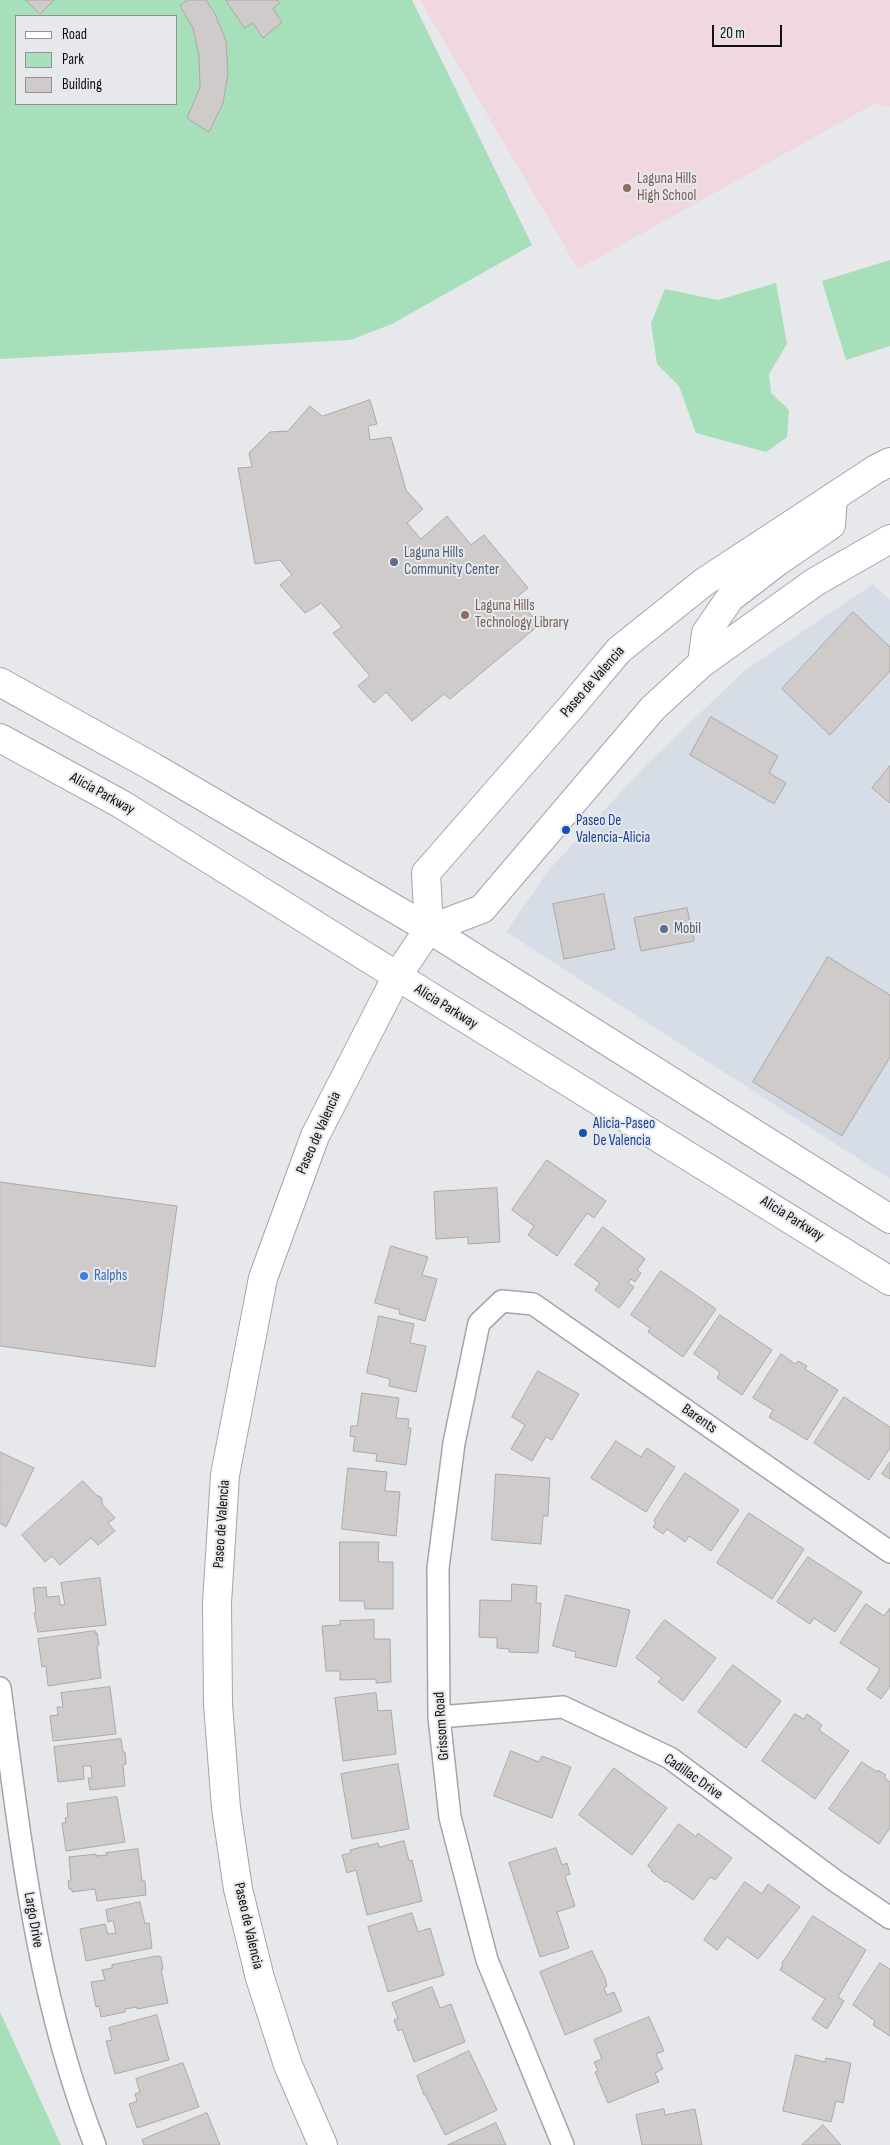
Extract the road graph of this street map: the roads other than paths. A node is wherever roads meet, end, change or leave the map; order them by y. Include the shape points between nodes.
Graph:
1 (890, 462) edge
2 (833, 498) junction
3 (890, 539) edge
4 (702, 663) junction
5 (0, 682) edge
6 (0, 738) edge
7 (429, 929) junction
8 (397, 976) junction
9 (890, 1220) edge
10 (890, 1281) edge
11 (502, 1302) joint
12 (890, 1552) edge
13 (0, 1688) edge
14 (439, 1717) junction
15 (890, 1918) edge
16 (95, 2145) edge
17 (324, 2145) edge
18 (562, 2145) edge

1 - 2 main road, Paseo de Valencia
2 - 4 main road via 831,524 730,598 706,632
2 - 7 main road, Paseo de Valencia via 704,582 619,650 426,873
3 - 4 main road via 815,582
4 - 7 main road via 653,708 482,908
5 - 7 main road via 153,767
6 - 8 main road, Alicia Parkway via 121,804
7 - 8 main road, Paseo de Valencia
7 - 9 main road
8 - 10 main road, Alicia Parkway
8 - 17 main road, Paseo de Valencia via 315,1136 263,1278 225,1475 223,1504 217,1603 218,1704 226,1808 238,1889 260,1978 288,2065
11 - 12 street, Barents via 533,1304
11 - 14 street, Grissom Road via 478,1323 454,1443 438,1568
13 - 16 street, Largo Drive via 24,1873 40,1960 77,2100
14 - 15 street, Cadillac Drive via 563,1707 670,1758
14 - 18 street, Grissom Road via 450,1817 487,1960

